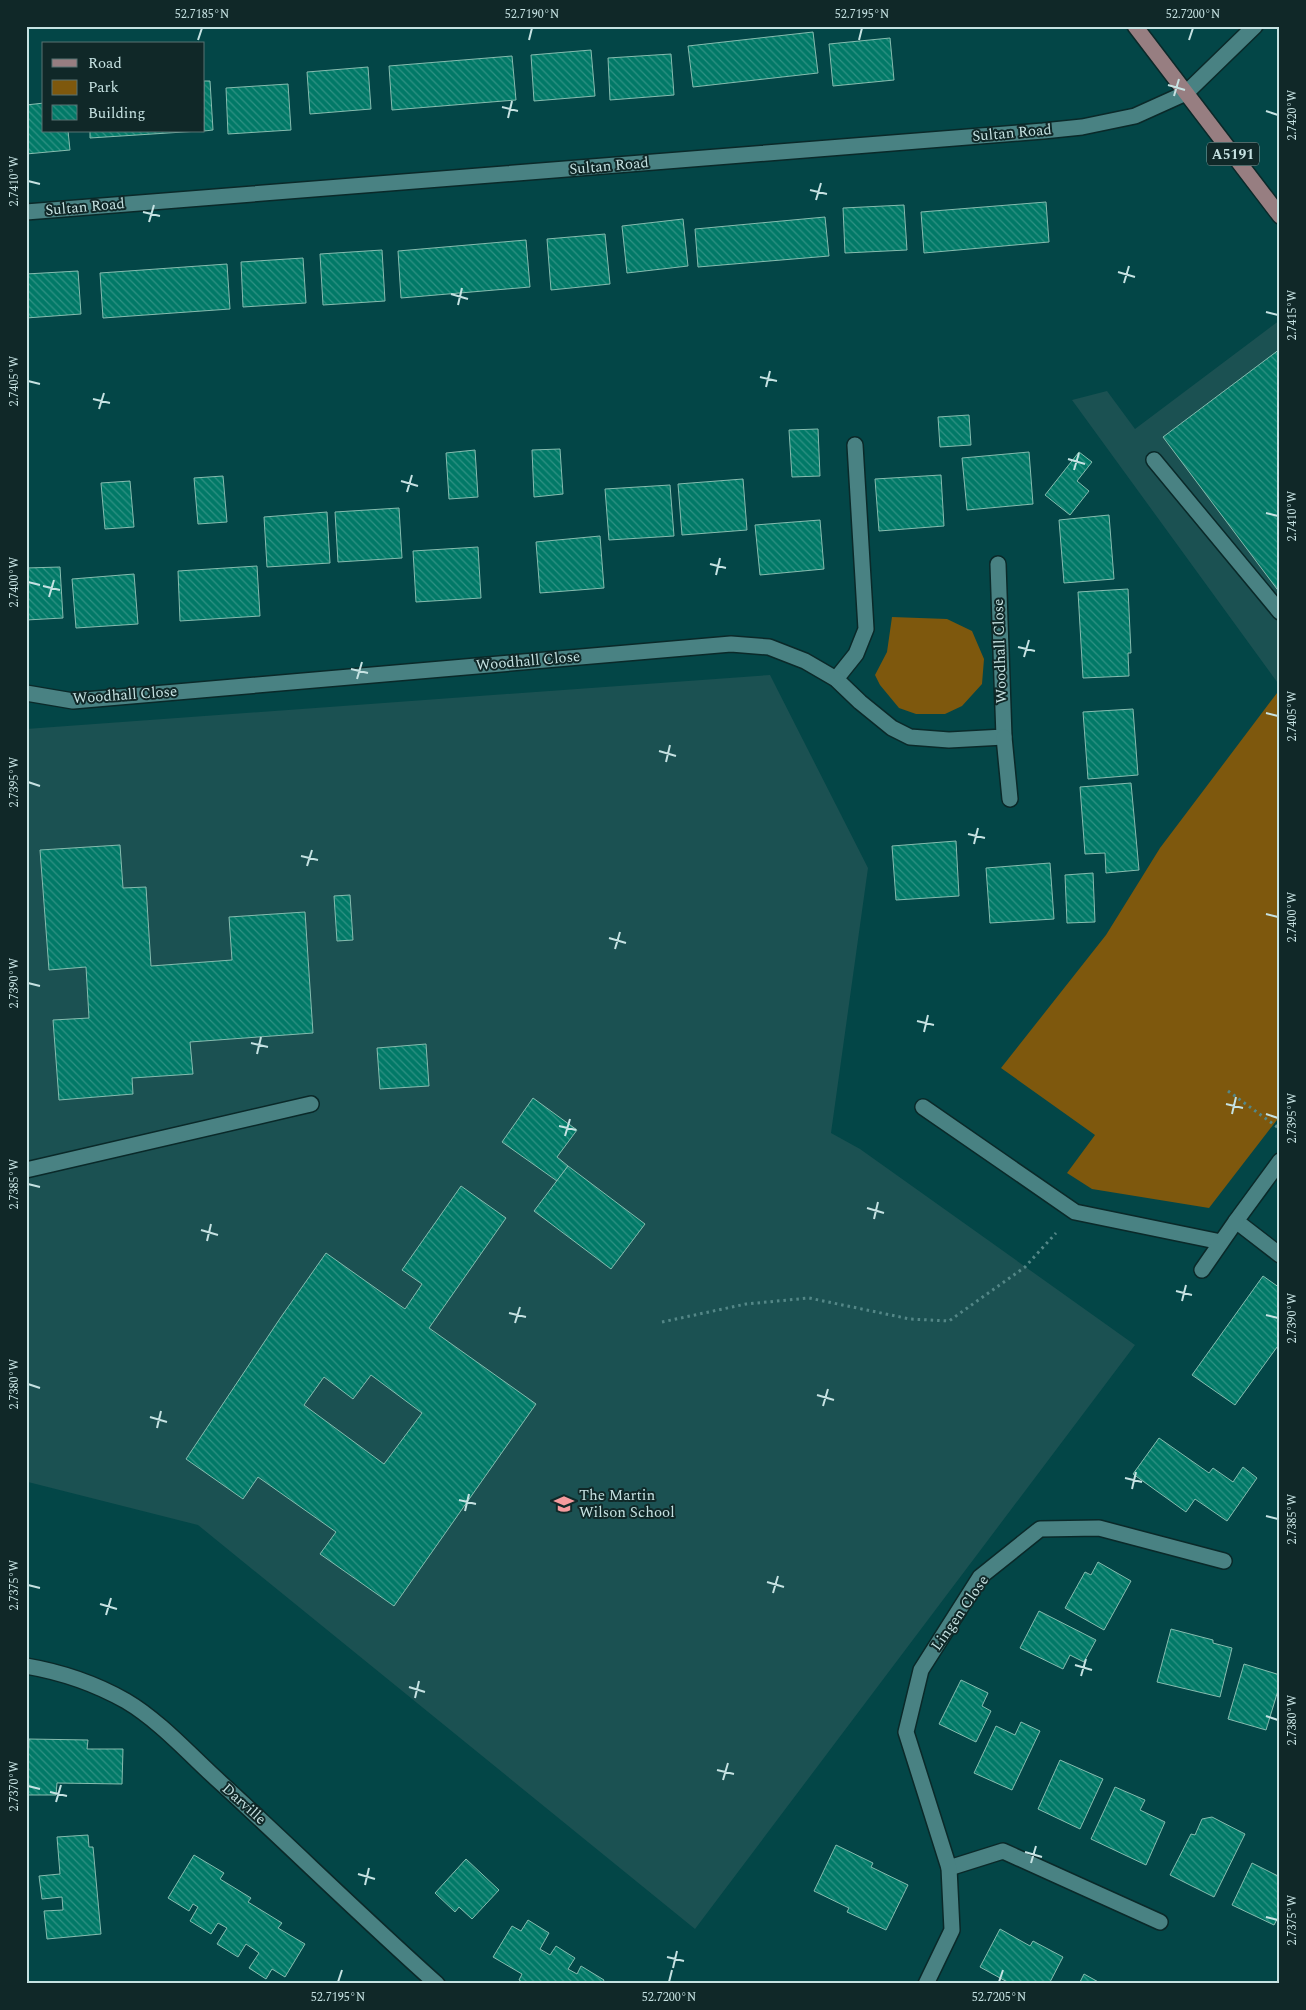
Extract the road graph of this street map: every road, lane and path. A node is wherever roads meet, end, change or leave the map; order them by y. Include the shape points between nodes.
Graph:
1 (1135, 26) edge
2 (1255, 26) edge
3 (1186, 93) junction
4 (26, 212) edge
5 (1280, 216) edge
6 (855, 445) dead end
7 (1154, 460) dead end
8 (998, 564) dead end
9 (1280, 612) edge
10 (836, 679) junction
11 (26, 693) edge
12 (1004, 738) junction
13 (1010, 798) dead end
14 (1228, 1091) dead end
15 (311, 1104) dead end
16 (923, 1107) dead end
17 (1280, 1129) edge
18 (1280, 1161) edge
19 (26, 1170) edge
20 (1075, 1212) junction
21 (1236, 1221) junction
22 (1221, 1242) junction
23 (1280, 1255) edge
24 (1202, 1270) dead end
25 (662, 1322) dead end
26 (1224, 1561) dead end
27 (26, 1666) edge
28 (949, 1868) junction
29 (1160, 1922) dead end
30 (437, 1984) edge
31 (926, 1984) edge

1 - 3 main road, A5191
2 - 3 street, Sultan Road
3 - 4 street, Sultan Road via 1135,116 1082,127
3 - 5 main road, A5191
6 - 10 street via 866,629 856,654
7 - 9 street
8 - 12 street, Woodhall Close
10 - 11 street, Woodhall Close via 769,647 732,644 73,701
10 - 12 street, Woodhall Close via 892,728 910,737 949,740
12 - 13 street, Woodhall Close
14 - 17 path
15 - 19 street
16 - 20 street
18 - 21 street
20 - 22 street
20 - 25 path via 1024,1267 949,1321 910,1318 809,1298 746,1304
21 - 22 street
21 - 23 street
22 - 24 street
26 - 28 street, Lingen Close via 1099,1528 1040,1529 980,1577 921,1670 906,1732
27 - 30 street, Darville via 79,1679 126,1702 159,1726
28 - 29 street via 1003,1852
28 - 31 street, Lingen Close via 952,1930

